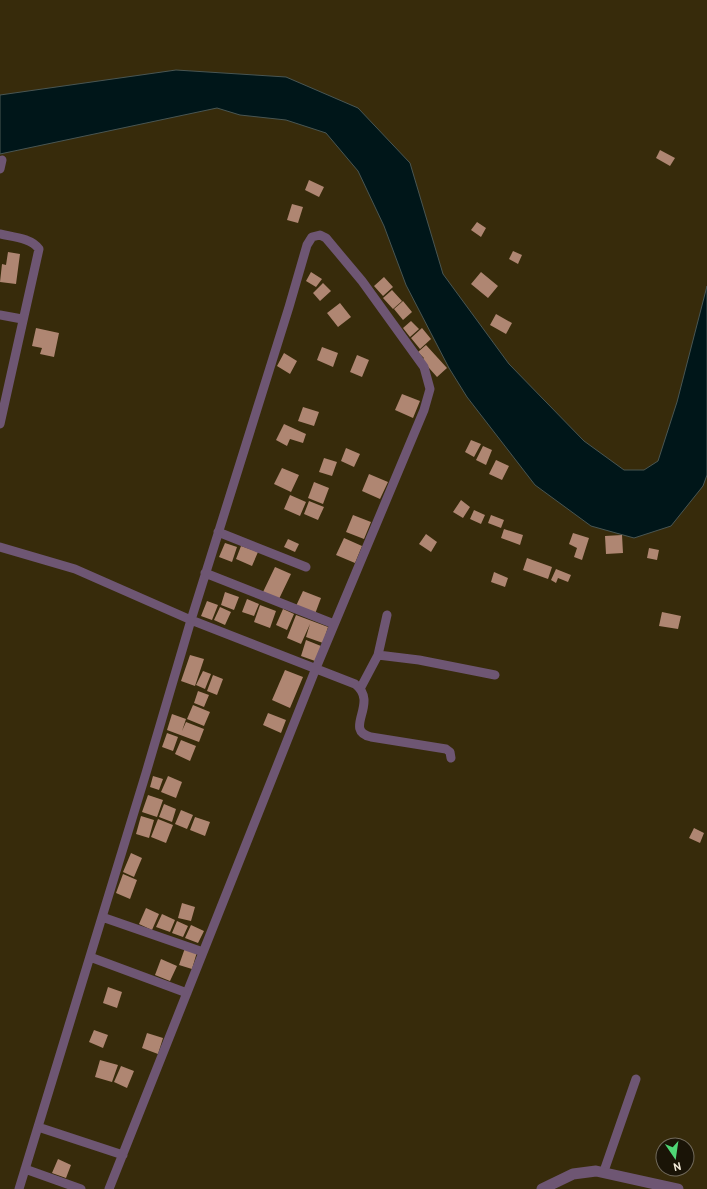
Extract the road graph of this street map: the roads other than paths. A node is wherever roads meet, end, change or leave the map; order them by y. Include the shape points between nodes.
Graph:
1 (0, 234) edge
2 (0, 315) edge
3 (22, 319) junction
4 (0, 424) edge
5 (218, 532) junction
6 (0, 547) edge
7 (306, 567) dead end
8 (205, 573) junction
9 (387, 615) dead end
10 (190, 620) junction
11 (334, 624) junction
12 (378, 656) junction
13 (316, 668) junction
14 (495, 675) dead end
15 (360, 688) junction
16 (451, 758) dead end
17 (102, 917) junction
18 (203, 952) junction
19 (90, 958) junction
20 (187, 993) junction
21 (636, 1079) dead end
22 (38, 1127) junction
23 (122, 1155) junction
24 (25, 1169) junction
25 (604, 1172) junction
26 (19, 1189) edge
27 (81, 1189) edge
28 (109, 1189) edge
29 (542, 1189) edge
30 (678, 1189) edge

1 - 3 street via 28,240 39,249
2 - 3 street
3 - 4 street
5 - 7 street
5 - 8 street
5 - 11 street via 287,314 306,245 312,237 320,235 330,242 366,287 424,367 430,384 424,410
6 - 10 street via 75,569
8 - 10 street
8 - 11 street
9 - 12 street
10 - 13 street
10 - 17 street
11 - 13 street
12 - 14 street via 407,658
12 - 15 street
13 - 15 street
13 - 18 street
15 - 16 street via 364,699 359,727 364,736 446,749 450,752
17 - 18 street
17 - 19 street
18 - 20 street
19 - 20 street
19 - 22 street
20 - 23 street
21 - 25 street
22 - 23 street
22 - 24 street
23 - 28 street
24 - 26 street
24 - 27 street
25 - 29 street via 586,1171 573,1174
25 - 30 street

